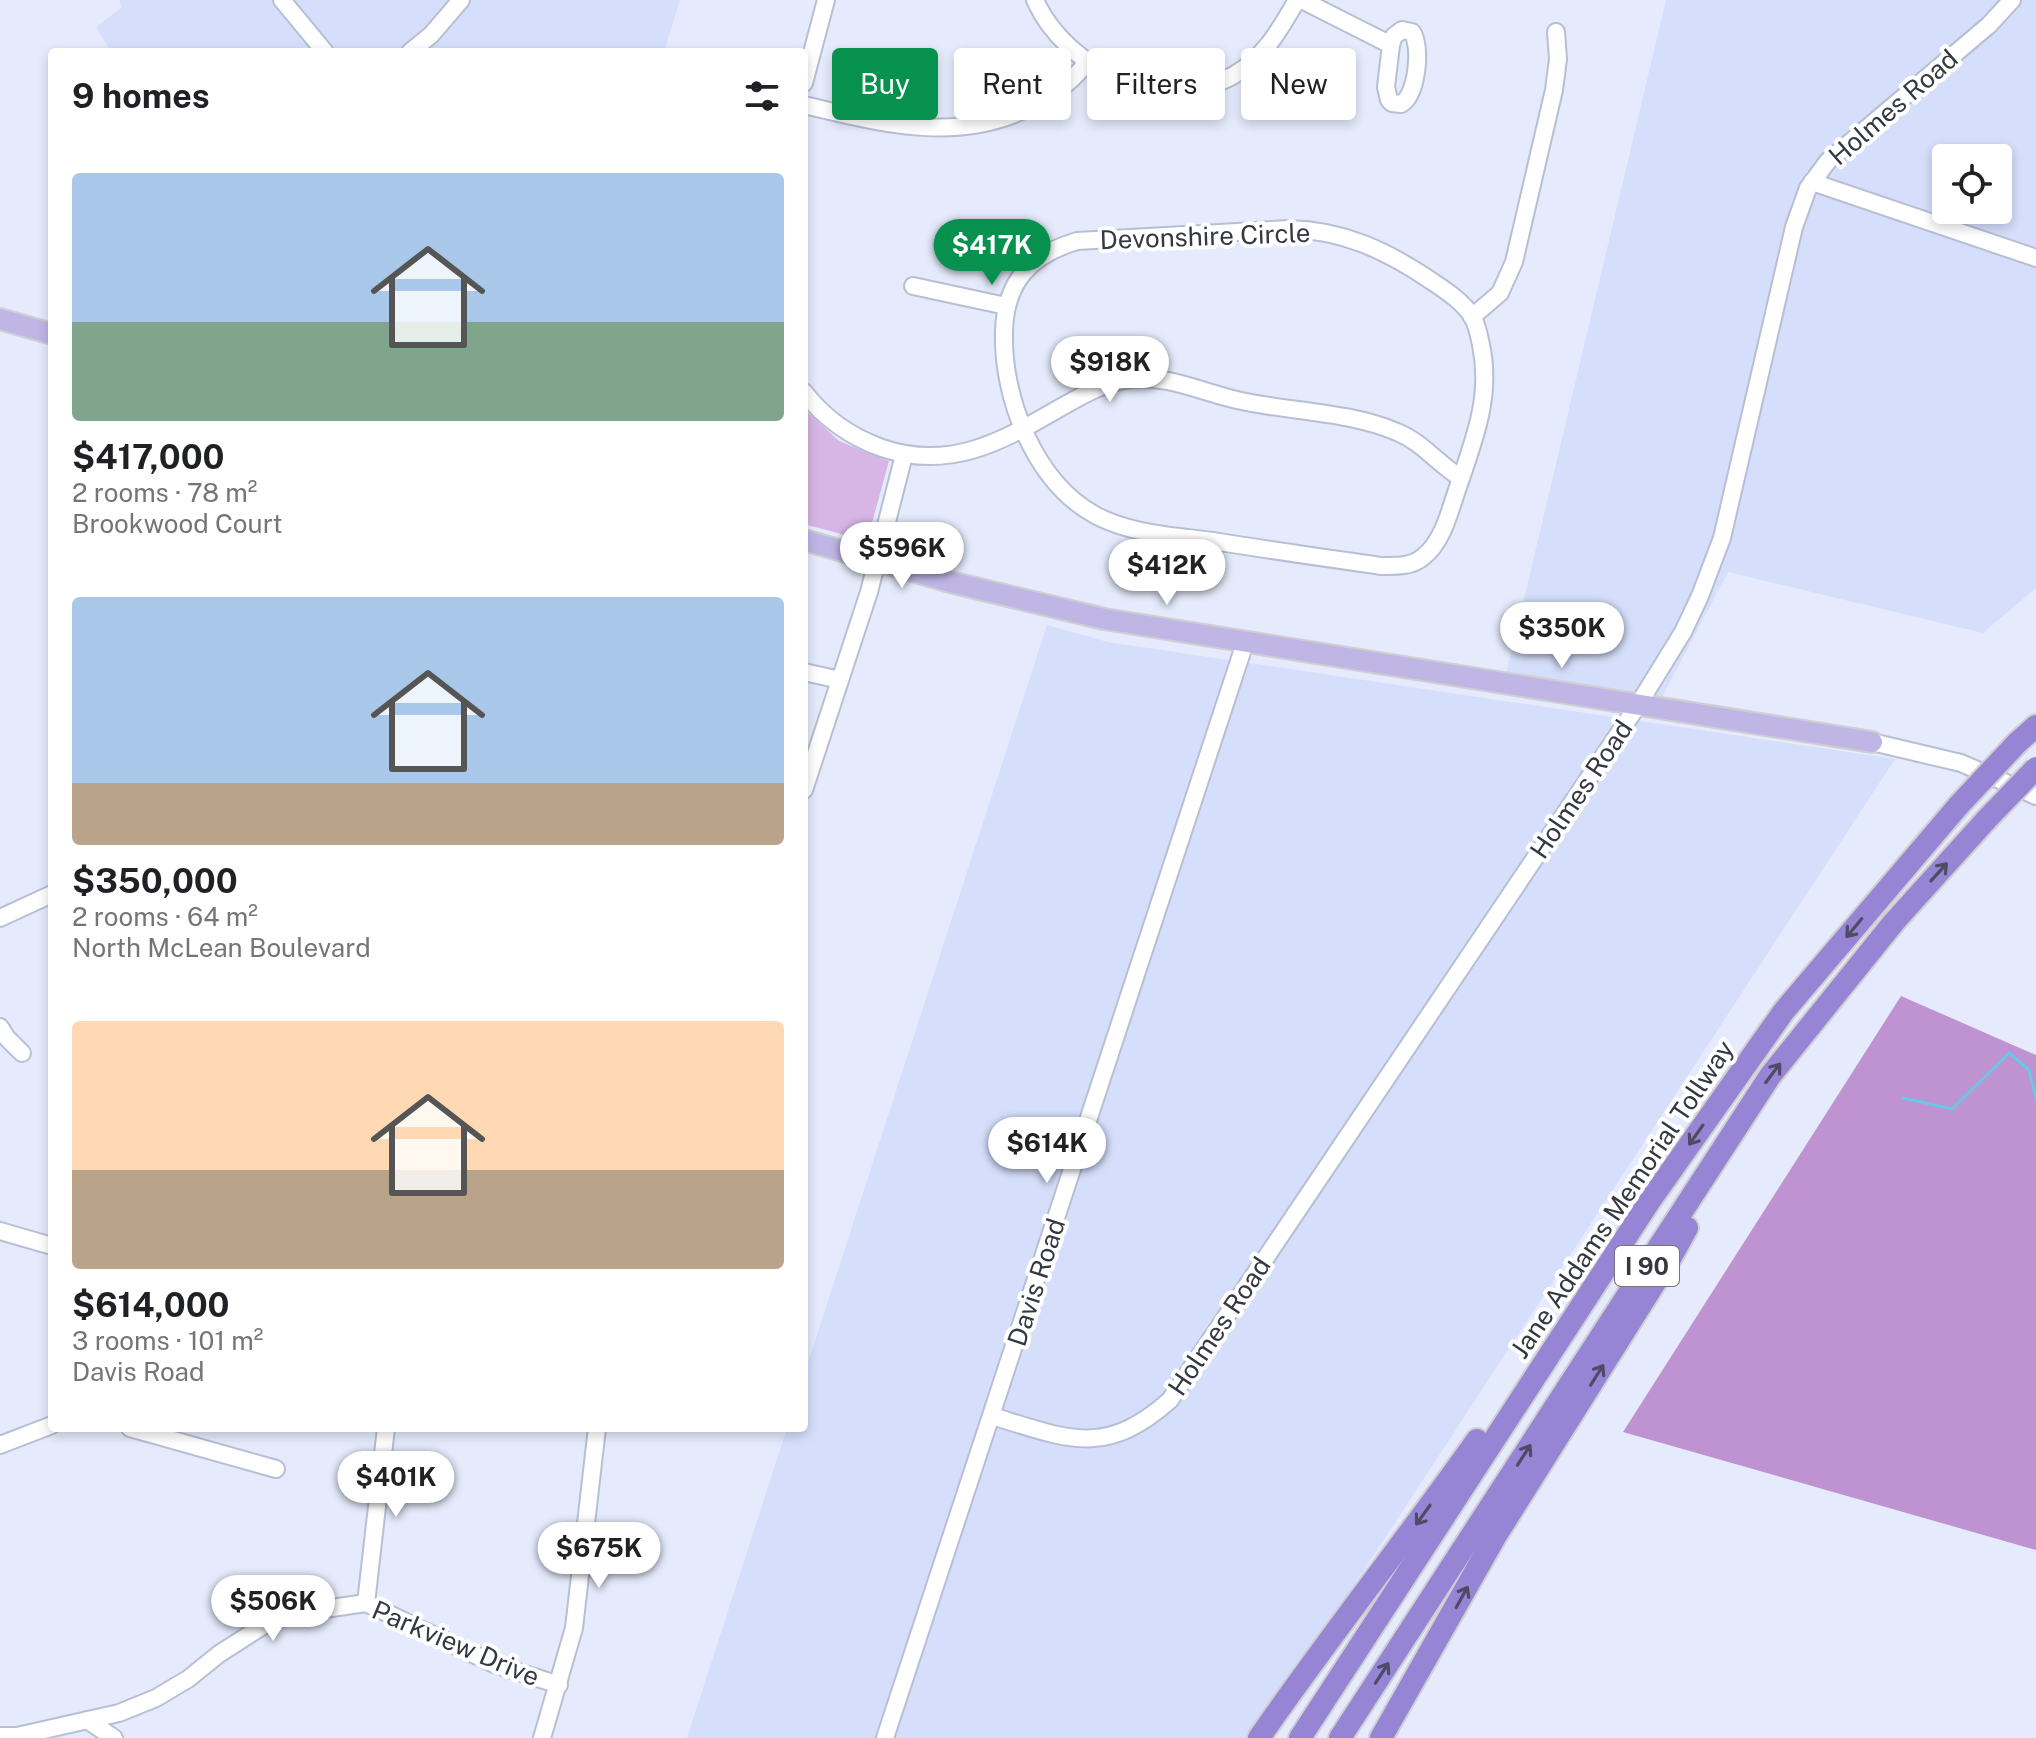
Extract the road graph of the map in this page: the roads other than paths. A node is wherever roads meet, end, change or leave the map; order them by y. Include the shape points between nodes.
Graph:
1 (282, 0) edge
2 (461, 0) edge
3 (826, 0) edge
4 (1035, 0) edge
5 (1300, 0) edge
6 (2012, 0) edge
7 (1556, 32) dead end
8 (1384, 42) dead end
9 (322, 48) edge
10 (415, 48) edge
11 (1087, 62) joint
12 (808, 68) edge
13 (1225, 78) edge
14 (808, 106) edge
15 (1812, 182) junction
16 (2036, 258) edge
17 (913, 286) dead end
18 (1006, 306) junction
19 (1472, 317) junction
20 (0, 319) edge
21 (48, 333) edge
22 (808, 396) edge
23 (1025, 428) junction
24 (904, 455) junction
25 (1461, 478) junction
26 (808, 541) edge
27 (877, 559) junction
28 (1245, 643) junction
29 (808, 673) edge
30 (840, 680) junction
31 (1638, 705) junction
32 (2036, 726) edge
33 (1872, 742) joint
34 (2036, 768) edge
35 (808, 778) edge
36 (2036, 796) edge
37 (48, 896) edge
38 (0, 918) edge
39 (0, 1027) edge
40 (22, 1053) dead end
41 (1749, 1108) junction
42 (1649, 1202) junction
43 (0, 1231) edge
44 (48, 1245) edge
45 (992, 1416) junction
46 (48, 1427) edge
47 (144, 1432) edge
48 (386, 1432) edge
49 (597, 1432) edge
50 (0, 1445) edge
51 (276, 1469) dead end
52 (366, 1603) junction
53 (559, 1685) junction
54 (87, 1720) junction
55 (0, 1736) edge
56 (114, 1738) edge
57 (542, 1738) edge
58 (885, 1738) edge
59 (1259, 1738) edge
60 (1300, 1738) edge
61 (1340, 1738) edge
62 (1381, 1738) edge

1 - 9 street
2 - 10 street
3 - 12 street
4 - 11 street via 1055,32
5 - 8 street
5 - 13 street via 1257,58
6 - 15 street, Holmes Road via 1838,151
7 - 19 street via 1554,90 1514,262 1500,293
11 - 14 street via 1042,101 972,126 914,127
15 - 16 street
15 - 31 street, Holmes Road via 1794,227 1722,538 1683,632
17 - 18 street
18 - 19 street, Devonshire Circle via 1031,265 1045,253 1077,241 1304,229 1360,241 1398,258
18 - 23 street, Devonshire Circle via 1009,389
19 - 25 street, Devonshire Circle via 1483,351 1485,392
20 - 21 main road
22 - 24 street via 850,433
23 - 24 street via 961,454
23 - 25 street via 1103,386 1131,379 1167,380 1234,399 1385,427 1416,441
23 - 25 street, Devonshire Circle via 1058,484 1111,522 1382,566 1402,566 1424,557 1444,526
24 - 27 street
26 - 27 main road
27 - 28 main road via 1012,598
27 - 30 street
28 - 31 main road
28 - 45 street, Davis Road
29 - 30 street
30 - 35 street
31 - 33 main road
31 - 45 street, Holmes Road via 1170,1400 1138,1425 1105,1438 1058,1437
32 -> 42 highway, Jane Addams Memorial Tollway / I 90, bridge via 1959,805 1784,1011
33 - 36 street via 1961,763
41 -> 34 highway, Jane Addams Memorial Tollway / I 90, bridge via 1894,922
37 - 38 street
39 - 40 street
61 -> 41 highway, Jane Addams Memorial Tollway / I 90
62 -> 41 highway via 1495,1537 1671,1257
42 -> 59 highway
42 - 60 highway, Jane Addams Memorial Tollway / I 90
43 - 44 street
45 - 58 street, Davis Road
46 - 50 street
47 - 51 street
48 - 52 street
49 - 53 street via 574,1628
52 - 53 street, Parkview Drive via 494,1664
52 - 54 street, Parkview Drive via 269,1622 156,1698
53 - 57 street
54 - 55 street, Parkview Drive
54 - 56 street

